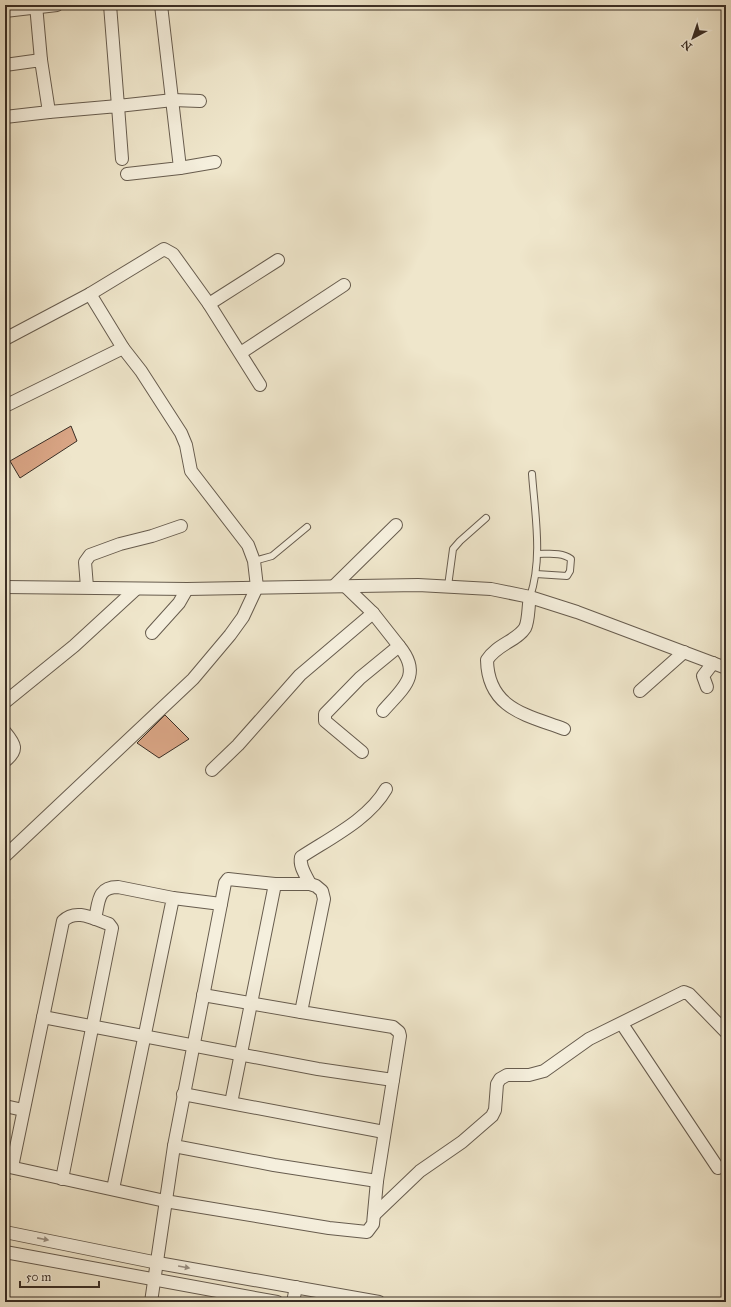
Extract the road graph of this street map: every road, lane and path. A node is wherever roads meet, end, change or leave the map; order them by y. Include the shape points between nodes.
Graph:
1 (57, 5) edge
2 (110, 5) edge
3 (161, 5) edge
4 (36, 6) edge
5 (5, 11) edge
6 (41, 60) junction
7 (5, 65) edge
8 (173, 100) junction
9 (200, 101) dead end
10 (118, 106) junction
11 (48, 112) junction
12 (5, 117) edge
13 (122, 159) dead end
14 (215, 162) dead end
15 (180, 168) junction
16 (127, 174) dead end
17 (278, 260) dead end
18 (344, 285) dead end
19 (90, 294) junction
20 (209, 304) junction
21 (5, 339) edge
22 (123, 348) junction
23 (242, 352) junction
24 (260, 384) dead end
25 (5, 406) edge
26 (532, 474) dead end
27 (486, 518) dead end
28 (396, 525) dead end
29 (181, 526) dead end
30 (307, 527) dead end
31 (538, 554) junction
32 (254, 561) junction
33 (536, 574) junction
34 (5, 586) edge
35 (340, 586) junction
36 (448, 586) junction
37 (87, 587) junction
38 (257, 587) junction
39 (136, 588) junction
40 (187, 589) junction
41 (530, 597) junction
42 (373, 613) junction
43 (152, 633) dead end
44 (400, 646) junction
45 (684, 652) junction
46 (713, 662) junction
47 (726, 668) edge
48 (707, 687) dead end
49 (640, 691) dead end
50 (5, 702) edge
51 (383, 711) dead end
52 (564, 729) dead end
53 (5, 732) edge
54 (362, 752) dead end
55 (5, 761) edge
56 (212, 770) dead end
57 (386, 789) dead end
58 (5, 856) edge
59 (275, 884) junction
60 (310, 884) junction
61 (173, 898) junction
62 (221, 904) junction
63 (95, 920) junction
64 (204, 995) junction
65 (252, 1003) junction
66 (301, 1012) junction
67 (43, 1017) junction
68 (622, 1024) junction
69 (92, 1027) junction
70 (726, 1032) edge
71 (144, 1036) junction
72 (192, 1045) junction
73 (242, 1055) junction
74 (392, 1080) junction
75 (183, 1094) junction
76 (231, 1103) junction
77 (5, 1106) edge
78 (23, 1110) junction
79 (384, 1132) junction
80 (174, 1146) junction
81 (8, 1167) edge
82 (718, 1168) dead end
83 (62, 1179) junction
84 (377, 1181) junction
85 (113, 1189) junction
86 (5, 1200) edge
87 (165, 1201) junction
88 (374, 1216) junction
89 (5, 1232) edge
90 (5, 1252) edge
91 (158, 1263) junction
92 (154, 1279) junction
93 (296, 1287) junction
94 (151, 1302) edge
95 (277, 1302) edge
96 (294, 1302) edge
97 (379, 1302) edge

1 - 4 street
2 - 10 street
3 - 8 street
4 - 5 street
4 - 6 street
6 - 7 street
6 - 11 street
8 - 9 street
8 - 10 street
8 - 15 street
10 - 11 street
10 - 13 street
11 - 12 street
14 - 15 street
15 - 16 street
17 - 20 street
18 - 23 street
19 - 20 street via 164,249 173,254
19 - 21 street
19 - 22 street
20 - 23 street
22 - 25 street
22 - 32 street via 181,433 191,471 248,545
23 - 24 street
26 - 31 lane
27 - 36 lane via 453,549
28 - 35 street
29 - 37 street via 90,555 85,562
30 - 32 lane via 272,556
31 - 33 lane
31 - 33 lane via 568,557 571,559 570,571 567,576 562,577
32 - 38 street
33 - 41 lane
34 - 37 street
35 - 36 street
35 - 38 street
35 - 42 street
36 - 41 street via 491,589
37 - 39 street
38 - 40 street
38 - 58 street via 243,617 193,679
39 - 40 street
39 - 50 street via 69,650
40 - 43 street via 179,603
41 - 45 street
41 - 52 street via 525,628 498,648 487,660 490,682 495,694 516,710
42 - 44 street
42 - 56 street via 300,675 251,731
44 - 51 street via 410,662 411,670 407,682
44 - 54 street via 360,678 325,714 325,721
45 - 46 street
45 - 49 street
46 - 47 street
46 - 48 street via 703,676
53 - 55 street via 14,748 11,756
57 - 60 street via 362,816 301,857 302,869
59 - 60 street
59 - 62 street via 228,879
59 - 65 street
60 - 66 street via 322,892 324,899
61 - 62 street
61 - 63 street via 109,887 101,895
61 - 71 street
62 - 64 street
63 - 67 street via 78,914 69,915 63,921
63 - 69 street via 110,924 112,928
64 - 65 street
64 - 72 street
65 - 66 street
65 - 73 street
66 - 74 street via 394,1028 400,1036
67 - 69 street
67 - 78 street
68 - 70 street via 684,992
68 - 82 street
68 - 88 street via 589,1039 544,1072 507,1075 500,1079 497,1084 496,1110 492,1116 462,1142 420,1172
69 - 71 street
69 - 83 street
71 - 72 street
71 - 85 street
72 - 73 street
72 - 75 street
73 - 74 street
73 - 76 street
74 - 79 street
75 - 76 street
75 - 80 street
76 - 79 street
77 - 78 street
78 - 81 street
79 - 84 street
80 - 84 street
80 - 87 street
81 - 83 street
81 - 86 path
83 - 85 street
84 - 88 street
85 - 87 street
87 - 88 street via 360,1232 370,1230
87 - 91 street
89 -> 91 street
90 - 92 street
91 - 92 street
91 -> 93 street
92 - 94 street
92 - 95 street
93 - 96 street
93 - 97 street

